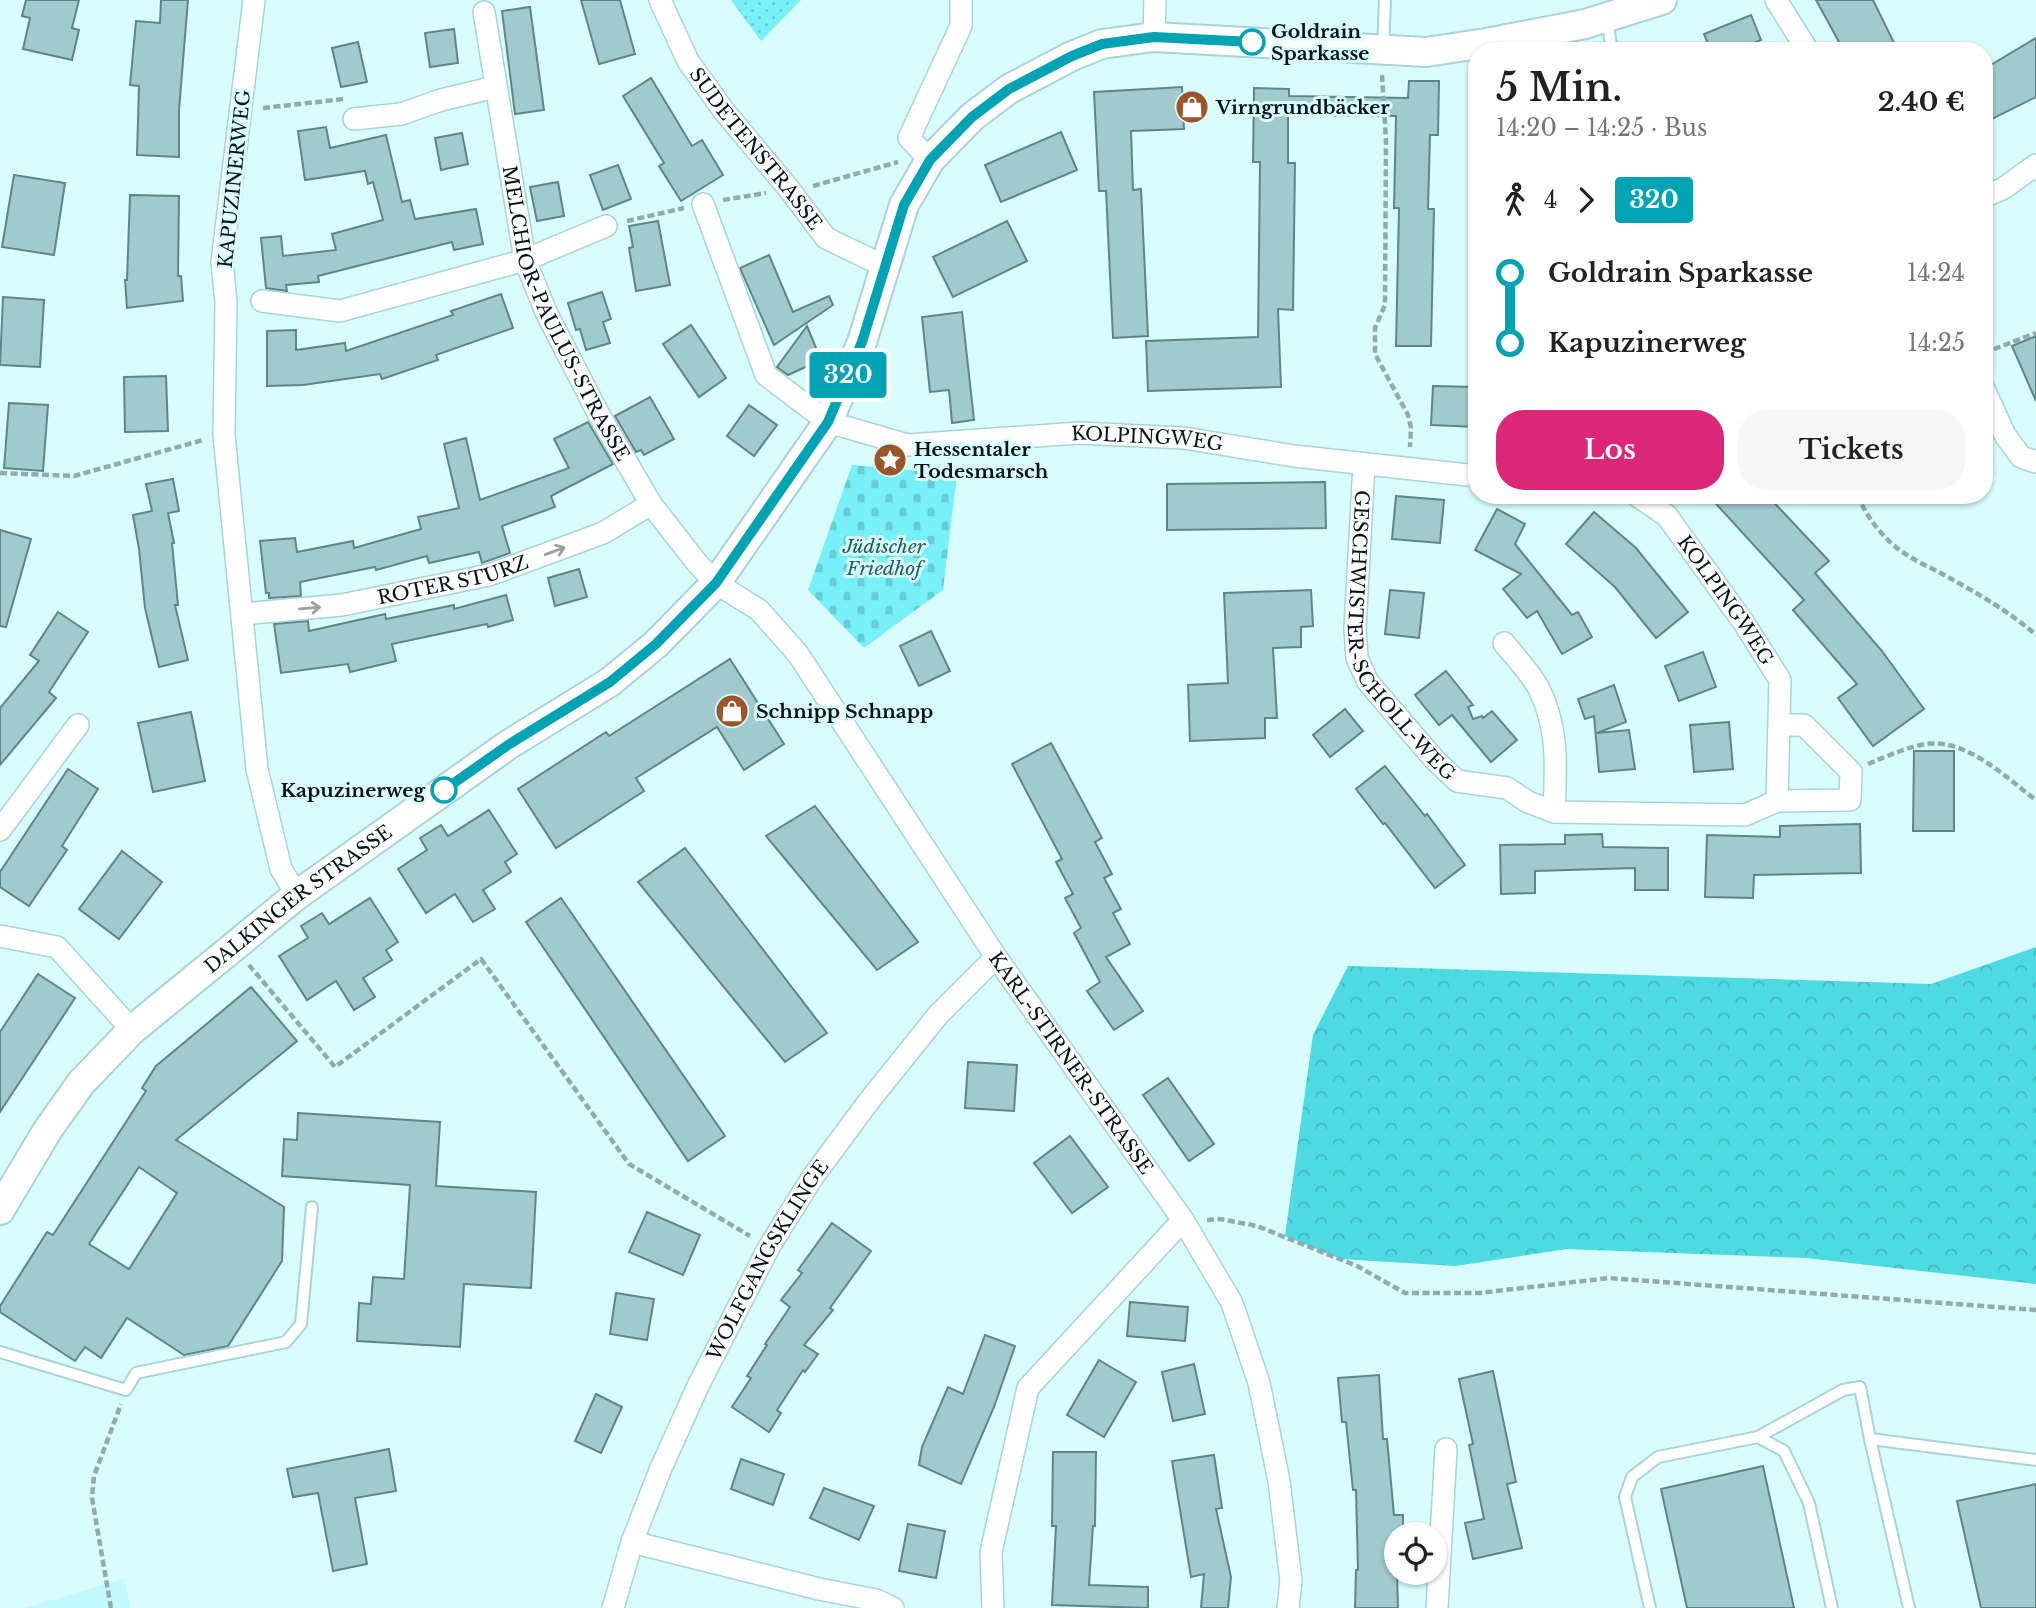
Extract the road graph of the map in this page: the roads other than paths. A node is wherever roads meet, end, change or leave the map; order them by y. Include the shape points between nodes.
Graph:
1 (254, 0) edge
2 (660, 0) edge
3 (961, 0) edge
4 (1155, 0) edge
5 (1385, 0) edge
6 (1776, 0) edge
7 (1643, 3) edge
8 (484, 12) dead end
9 (1607, 17) junction
10 (1154, 37) junction
11 (1487, 42) edge
12 (1611, 42) edge
13 (1802, 42) edge
14 (1468, 45) edge
15 (1383, 50) junction
16 (495, 86) junction
17 (354, 119) road end
18 (930, 160) junction
19 (2036, 165) edge
20 (1993, 193) edge
21 (703, 204) dead end
22 (606, 226) dead end
23 (526, 260) junction
24 (884, 266) junction
25 (262, 301) dead end
26 (1993, 408) edge
27 (828, 422) junction
28 (2036, 462) edge
29 (1364, 464) junction
30 (1468, 475) edge
31 (651, 503) junction
32 (1649, 504) edge
33 (716, 583) junction
34 (242, 614) junction
35 (1504, 643) dead end
36 (78, 725) dead end
37 (1779, 725) junction
38 (1777, 801) junction
39 (1554, 812) junction
40 (0, 830) edge
41 (297, 895) junction
42 (0, 936) edge
43 (996, 957) junction
44 (132, 1030) junction
45 (312, 1207) dead end
46 (0, 1210) edge
47 (1183, 1220) junction
48 (0, 1352) edge
49 (1758, 1437) junction
50 (1870, 1439) junction
51 (1446, 1449) dead end
52 (2036, 1460) edge
53 (632, 1542) junction
54 (818, 1598) edge
55 (613, 1608) edge
56 (893, 1608) edge
57 (993, 1608) edge
58 (1288, 1608) edge
59 (1437, 1608) edge
60 (1650, 1608) edge
61 (1832, 1608) edge
62 (1909, 1608) edge

1 - 34 street, KAPUZINERWEG via 222,262 226,302 224,435
2 - 24 street, SUDETENSTRASSE via 688,61 826,238
3 - 18 street via 961,26 909,138
4 - 10 street
5 - 15 lane
6 - 13 street
7 - 9 street, DALKINGER STRASSE
8 - 16 street, MELCHIOR-PAULUS-STRASSE
9 - 11 street, DALKINGER STRASSE
9 - 12 lane
10 - 15 street, DALKINGER STRASSE
10 - 18 street, DALKINGER STRASSE via 1102,44 1009,89 972,117
14 - 15 street, DALKINGER STRASSE via 1426,52
16 - 17 street via 401,114
16 - 23 street, MELCHIOR-PAULUS-STRASSE
18 - 24 street, DALKINGER STRASSE via 904,205
19 - 20 street
21 - 27 street, KOLPINGWEG via 766,375
22 - 23 street
23 - 25 street via 340,311
23 - 31 street, MELCHIOR-PAULUS-STRASSE via 546,312 592,402
24 - 27 street, DALKINGER STRASSE via 862,342
26 - 28 street via 2021,457
27 - 29 street, KOLPINGWEG via 908,445 1093,433 1184,438
27 - 33 street, DALKINGER STRASSE
29 - 30 street, KOLPINGWEG
29 - 39 street, GESCHWISTER-SCHOLL-WEG via 1355,629 1357,658 1368,682 1457,781 1507,788
31 - 33 street, MELCHIOR-PAULUS-STRASSE
34 -> 31 street, ROTER STURZ via 342,605 489,575 603,533
32 - 37 street, KOLPINGWEG via 1667,516 1780,680
33 - 41 street, DALKINGER STRASSE via 656,644 610,682 508,745
33 - 43 street, KARL-STIRNER-STRASSE via 759,610 798,654
34 - 41 street, KAPUZINERWEG via 257,769 281,869
35 - 39 street via 1537,686 1553,725
36 - 40 street
37 - 38 street, KOLPINGWEG
37 - 38 street via 1804,725 1851,772 1850,800
38 - 39 street, GESCHWISTER-SCHOLL-WEG via 1745,815
41 - 44 street, DALKINGER STRASSE
42 - 44 street via 57,947
43 - 47 street, KARL-STIRNER-STRASSE
43 - 53 street, WOLFGANGSKLINGE via 938,1016 869,1101 812,1178 769,1247 698,1387
44 - 46 street, DALKINGER STRASSE via 81,1083
45 - 48 lane via 301,1324 286,1342 136,1373 126,1390
47 - 57 street via 1028,1388 991,1552
47 - 58 street, KARL-STIRNER-STRASSE via 1232,1303 1259,1383 1279,1481 1291,1581
49 - 50 lane via 1843,1390 1860,1387
49 - 60 lane via 1658,1457 1632,1477 1625,1497
49 - 61 lane via 1784,1451 1809,1503
50 - 52 lane
50 - 62 lane
51 - 59 street
53 - 54 street
53 - 55 street, WOLFGANGSKLINGE
54 - 56 street via 876,1600

